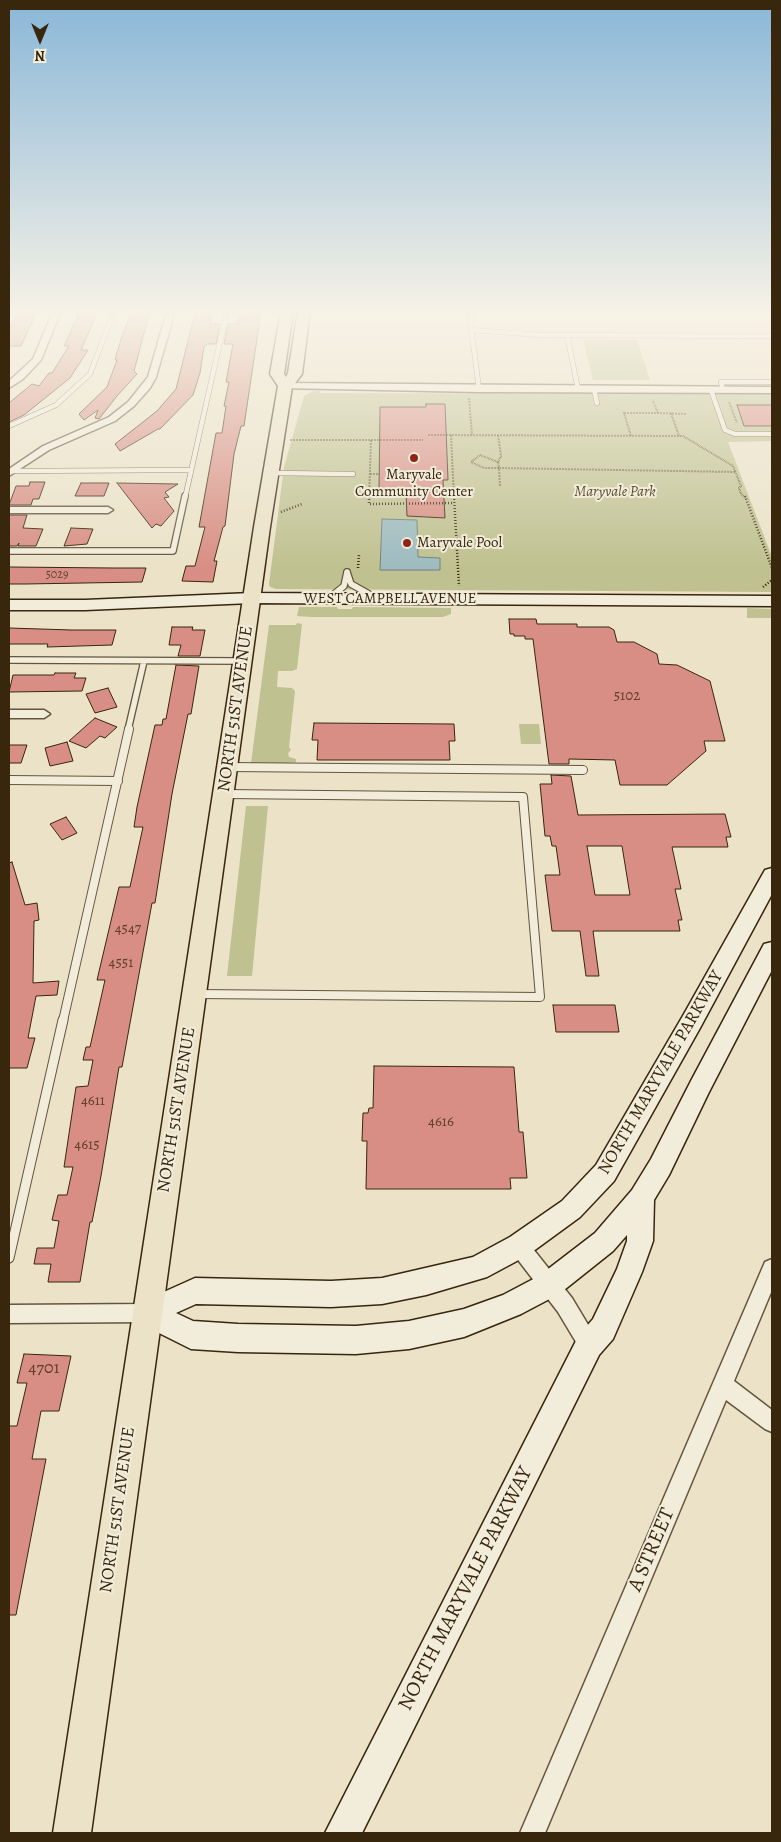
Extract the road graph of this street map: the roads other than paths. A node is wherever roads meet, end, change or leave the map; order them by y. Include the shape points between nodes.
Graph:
1 (65, 397) edge
2 (137, 397) edge
3 (207, 397) edge
4 (283, 397) edge
5 (595, 397) edge
6 (713, 397) edge
7 (596, 403) dead end
8 (9, 426) edge
9 (772, 434) edge
10 (190, 470) junction
11 (10, 472) edge
12 (271, 473) junction
13 (353, 474) dead end
14 (9, 510) edge
15 (108, 510) dead end
16 (9, 551) edge
17 (252, 598) junction
18 (328, 599) junction
19 (380, 599) junction
20 (772, 601) edge
21 (9, 605) edge
22 (9, 660) edge
23 (244, 661) junction
24 (144, 662) junction
25 (9, 714) edge
26 (44, 714) dead end
27 (228, 767) junction
28 (583, 770) dead end
29 (9, 780) edge
30 (118, 781) junction
31 (224, 794) junction
32 (772, 875) edge
33 (772, 950) edge
34 (194, 994) junction
35 (641, 1198) junction
36 (519, 1246) junction
37 (9, 1258) edge
38 (772, 1268) edge
39 (550, 1285) junction
40 (147, 1313) junction
41 (9, 1314) edge
42 (589, 1345) junction
43 (722, 1385) junction
44 (772, 1422) edge
45 (72, 1833) edge
46 (343, 1833) edge
47 (532, 1833) edge

1 - 8 lane via 56,405
2 - 11 street via 112,419 46,448
3 - 10 lane
4 - 12 main road, NORTH 51ST AVENUE
5 - 7 lane
6 - 9 lane via 725,430 735,434
10 - 11 lane
10 - 16 lane via 173,551
12 - 13 lane
12 - 17 main road, NORTH 51ST AVENUE
14 - 15 street
17 - 18 street, WEST CAMPBELL AVENUE
17 - 21 street, WEST CAMPBELL AVENUE
17 - 23 main road, NORTH 51ST AVENUE
18 - 19 street, WEST CAMPBELL AVENUE
18 - 19 lane via 344,586 347,572 351,584 357,589
19 - 20 street, WEST CAMPBELL AVENUE
22 - 24 lane
23 - 24 lane
23 - 27 main road, NORTH 51ST AVENUE
24 - 30 lane
25 - 26 street
27 - 28 lane
27 - 31 main road, NORTH 51ST AVENUE
29 - 30 lane
30 - 37 lane
31 - 34 main road, NORTH 51ST AVENUE
31 - 34 lane via 523,797 540,997
32 - 36 street, NORTH MARYVALE PARKWAY via 605,1173 571,1209
33 - 35 street, NORTH MARYVALE PARKWAY
34 - 40 main road, NORTH 51ST AVENUE
35 - 39 street, NORTH MARYVALE PARKWAY via 604,1242
35 - 42 street, NORTH MARYVALE PARKWAY via 640,1241 603,1329
36 - 39 street
36 - 40 street, NORTH MARYVALE PARKWAY via 478,1268 382,1291 331,1294 195,1291
38 - 43 street, A STREET
39 - 40 street, NORTH MARYVALE PARKWAY via 511,1305 464,1323 409,1335 356,1340 191,1335
39 - 42 street
40 - 41 street
40 - 45 main road, NORTH 51ST AVENUE
42 - 46 street, NORTH MARYVALE PARKWAY
43 - 44 street
43 - 47 street, A STREET

